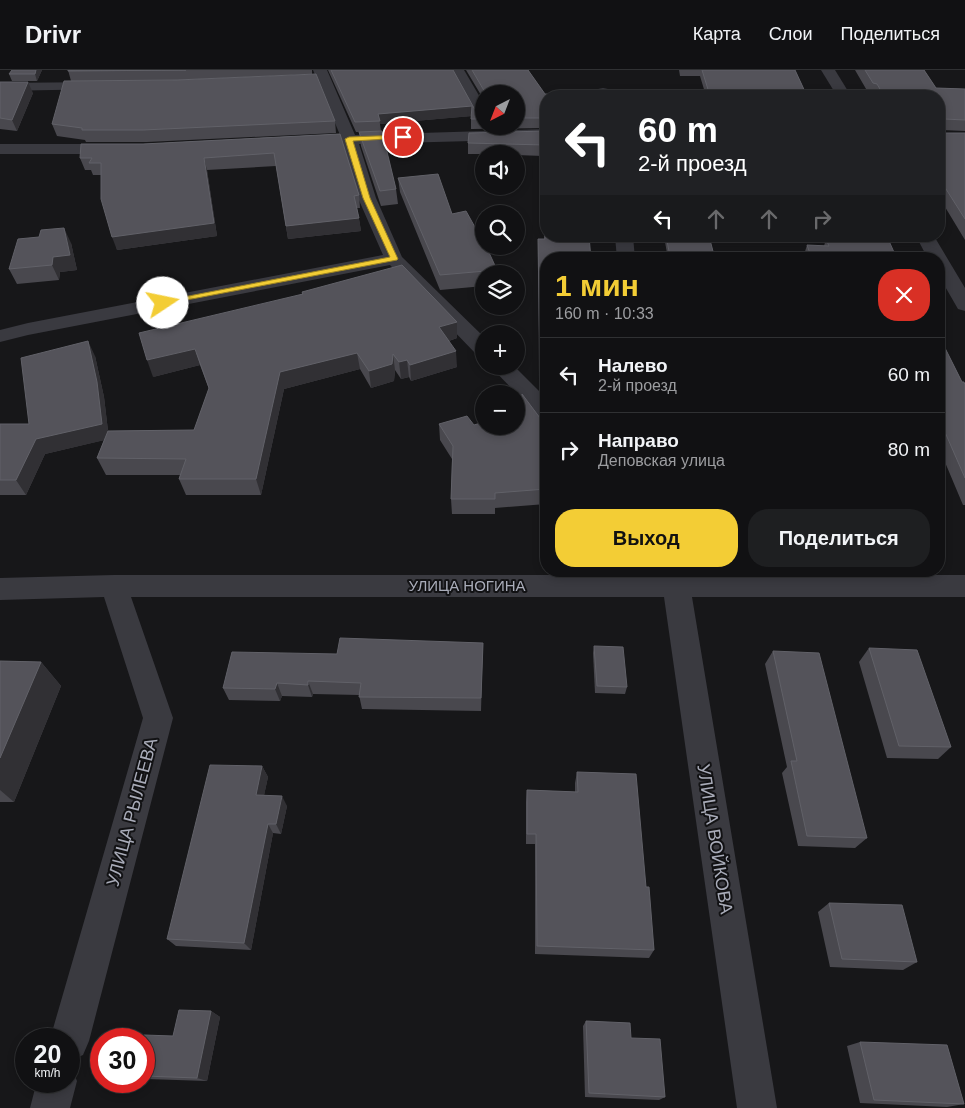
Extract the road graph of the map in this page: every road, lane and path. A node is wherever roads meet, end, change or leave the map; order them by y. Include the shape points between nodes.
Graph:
1 (458, 70) edge
2 (828, 70) edge
3 (322, 75) edge
4 (305, 80) edge
5 (120, 86) edge
6 (0, 87) edge
7 (840, 90) edge
8 (475, 101) edge
9 (475, 131) edge
10 (525, 132) edge
11 (540, 134) edge
12 (349, 139) junction
13 (291, 142) edge
14 (0, 149) edge
15 (138, 149) edge
16 (394, 259) junction
17 (945, 271) edge
18 (965, 305) edge
19 (0, 336) edge
20 (475, 339) edge
21 (510, 375) edge
22 (540, 405) edge
23 (674, 579) edge
24 (114, 586) junction
25 (965, 586) edge
26 (0, 589) edge
27 (72, 1028) edge
28 (54, 1093) edge
29 (50, 1108) edge
30 (757, 1108) edge

1 - 8 street
2 - 7 street
3 - 4 street
3 - 12 street
5 - 6 street
9 - 12 street
10 - 11 street
12 - 13 street
12 - 16 street via 367,198
14 - 15 street
16 - 19 street
16 - 20 street
17 - 18 street
21 - 22 street
23 - 24 street, УЛИЦА НОГИНА
23 - 25 street, УЛИЦА НОГИНА
23 - 30 street, УЛИЦА ВОЙКОВА
24 - 26 street, УЛИЦА НОГИНА
24 - 27 street, УЛИЦА РЫЛЕЕВА via 158,718
28 - 29 street

